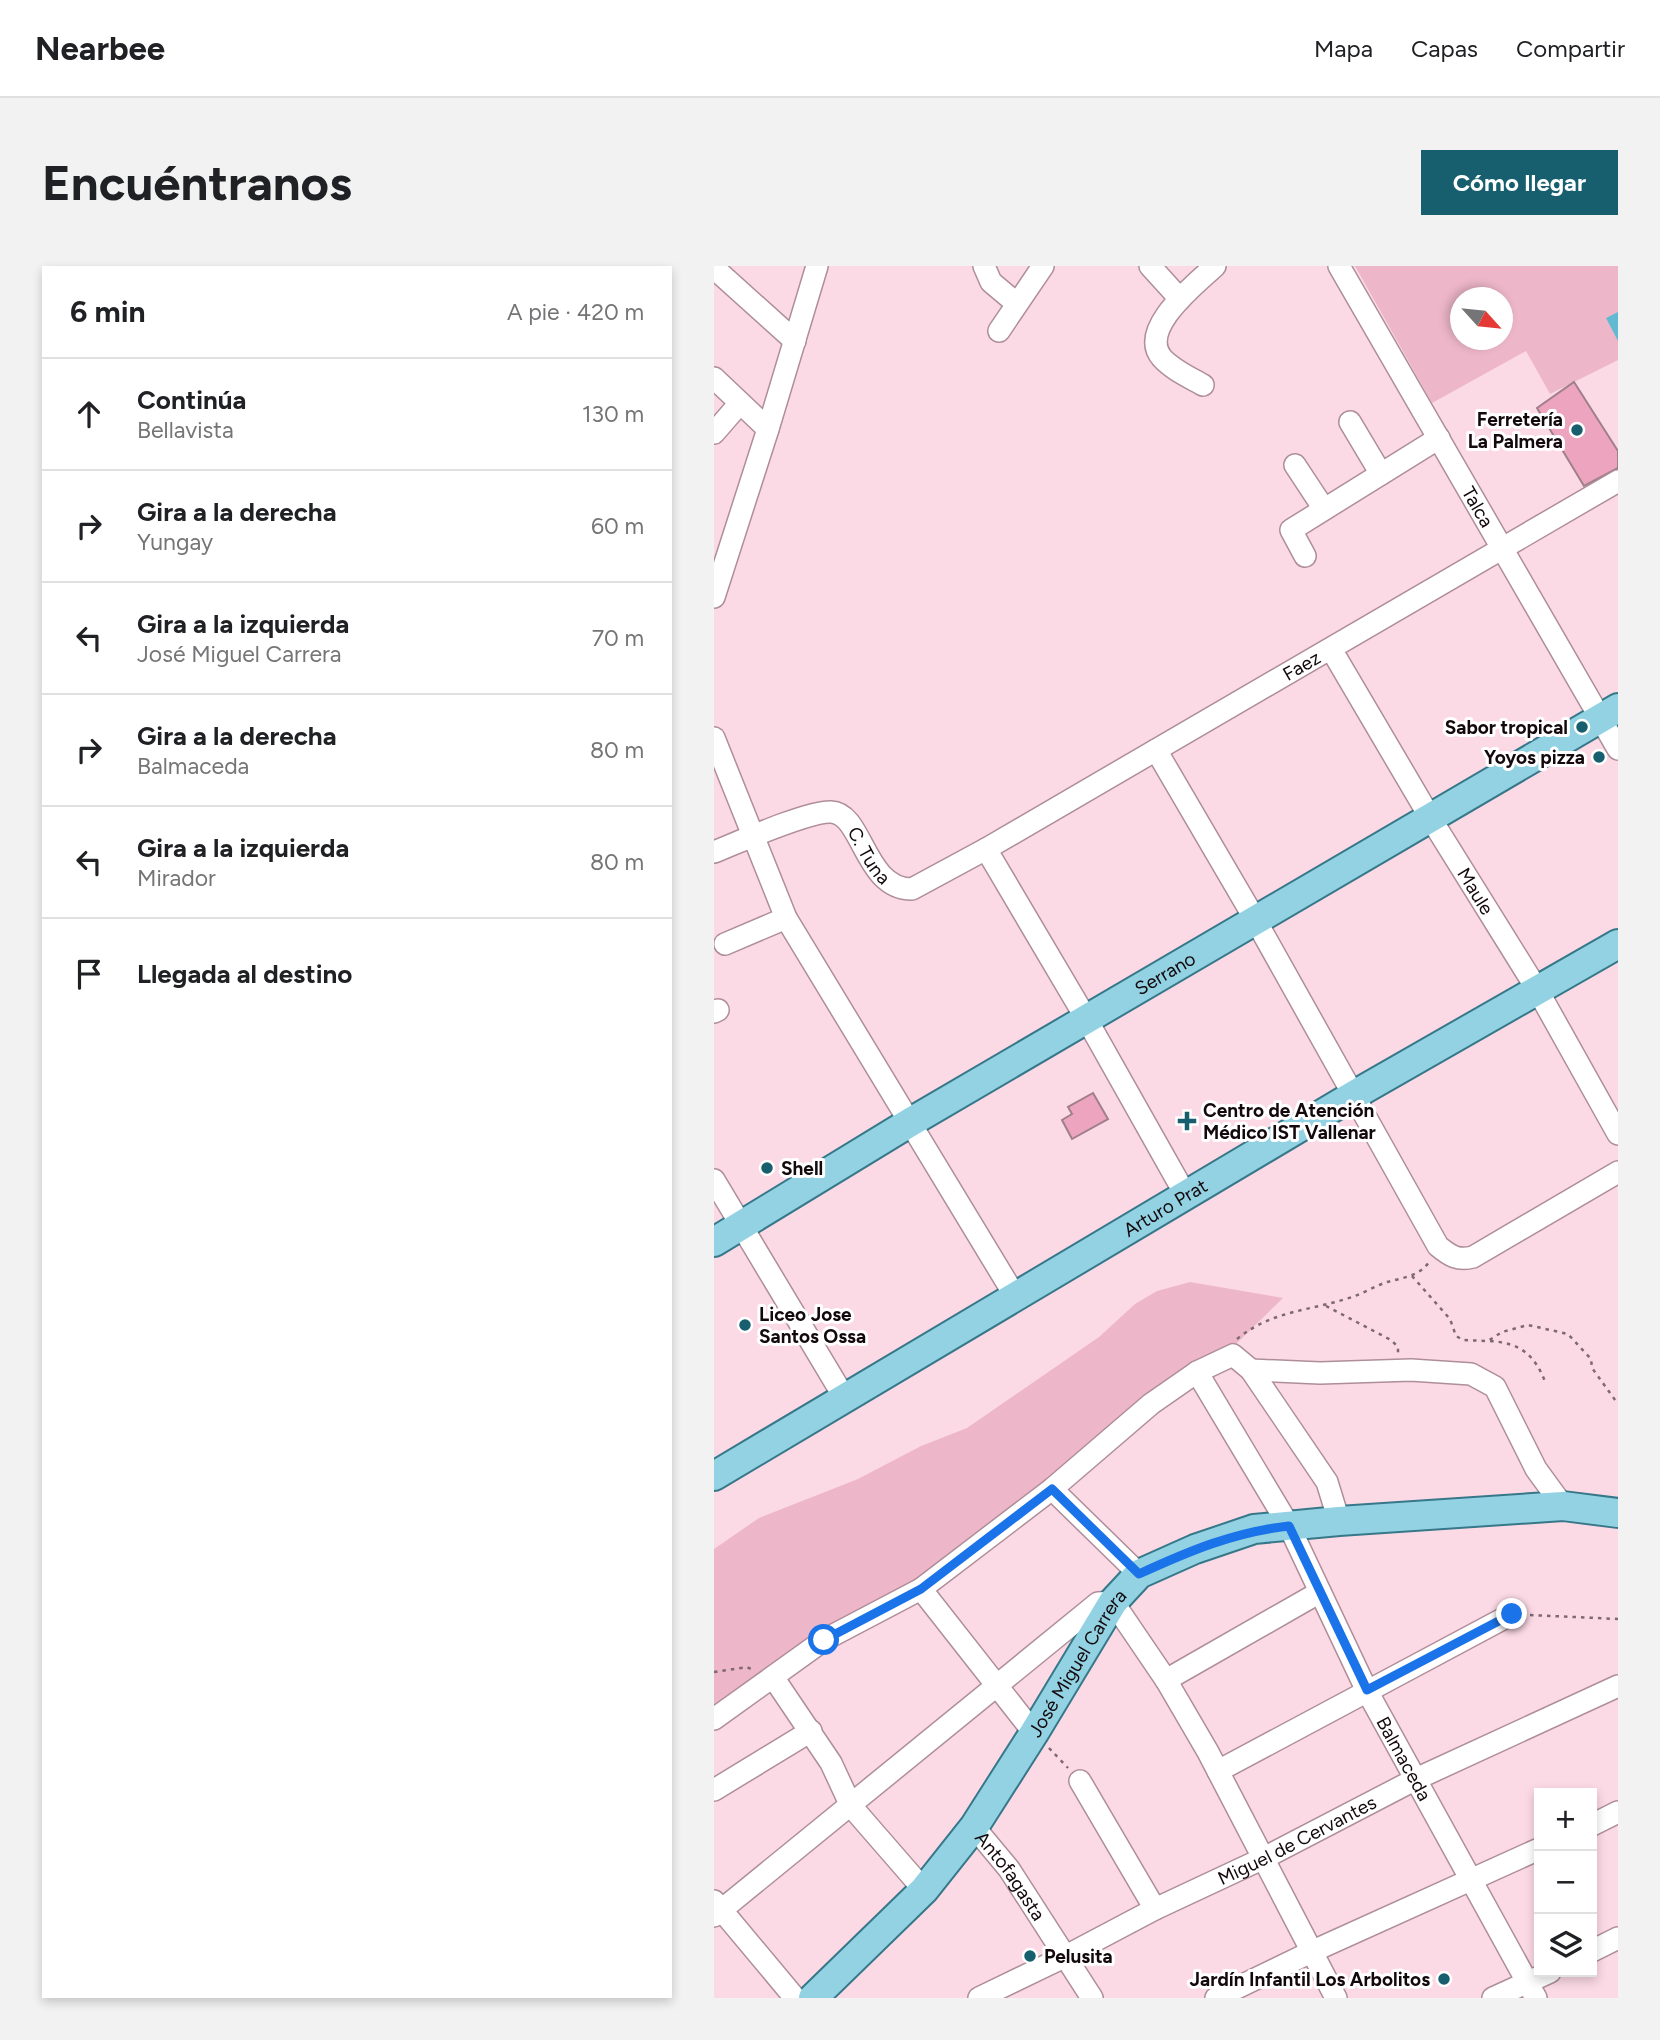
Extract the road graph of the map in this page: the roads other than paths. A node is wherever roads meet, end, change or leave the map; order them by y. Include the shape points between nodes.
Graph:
1 (817, 266) edge
2 (984, 266) edge
3 (1043, 266) edge
4 (1150, 266) edge
5 (1215, 266) edge
6 (1339, 266) edge
7 (714, 268) edge
8 (1180, 299) junction
9 (1016, 303) junction
10 (999, 331) dead end
11 (795, 341) junction
12 (714, 378) edge
13 (1203, 385) dead end
14 (740, 403) junction
15 (1350, 422) dead end
16 (768, 429) junction
17 (714, 433) edge
18 (1439, 438) junction
19 (1295, 465) dead end
20 (1381, 474) junction
21 (1618, 481) edge
22 (1324, 509) junction
23 (1502, 549) junction
24 (1305, 556) dead end
25 (714, 597) edge
26 (1331, 649) junction
27 (1609, 714) edge
28 (714, 738) edge
29 (1618, 749) edge
30 (1156, 750) junction
31 (1430, 819) junction
32 (752, 837) junction
33 (986, 849) junction
34 (714, 852) edge
35 (786, 918) junction
36 (1255, 920) junction
37 (725, 944) dead end
38 (1618, 944) edge
39 (1538, 991) junction
40 (1087, 1020) junction
41 (1354, 1095) junction
42 (909, 1123) junction
43 (1618, 1134) edge
44 (1618, 1172) edge
45 (714, 1180) edge
46 (1185, 1194) junction
47 (742, 1225) junction
48 (714, 1242) edge
49 (1015, 1296) junction
50 (1251, 1370) junction
51 (1197, 1372) junction
52 (844, 1397) junction
53 (714, 1476) edge
54 (1052, 1489) junction
55 (1563, 1506) junction
56 (1618, 1513) edge
57 (1339, 1521) junction
58 (1289, 1526) junction
59 (1139, 1574) junction
60 (921, 1589) junction
61 (1320, 1592) junction
62 (1113, 1602) junction
63 (1512, 1614) road end
64 (773, 1677) junction
65 (1166, 1680) junction
66 (998, 1685) junction
67 (1618, 1686) edge
68 (1367, 1690) junction
69 (714, 1719) edge
70 (811, 1731) junction
71 (1034, 1733) junction
72 (1218, 1771) junction
73 (1416, 1779) junction
74 (1080, 1781) road end
75 (714, 1790) edge
76 (851, 1807) junction
77 (1618, 1812) edge
78 (1597, 1822) edge
79 (974, 1827) junction
80 (1535, 1851) edge
81 (1264, 1858) junction
82 (1472, 1881) junction
83 (924, 1890) junction
84 (717, 1909) edge
85 (1155, 1909) junction
86 (1618, 1938) edge
87 (1597, 1948) edge
88 (1311, 1952) junction
89 (1066, 1956) junction
90 (1545, 1977) edge
91 (1532, 1991) edge
92 (795, 1998) edge
93 (813, 1998) edge
94 (979, 1998) edge
95 (1092, 1998) edge
96 (1216, 1998) edge
97 (1336, 1998) edge
98 (1493, 1998) edge

1 - 11 street
2 - 9 street via 991,282
3 - 9 street
4 - 8 street
5 - 8 street
6 - 18 street, Talca
7 - 11 street
8 - 13 street via 1160,324 1156,345 1160,356
9 - 10 street
11 - 16 street
12 - 14 street
14 - 16 street
14 - 17 street
15 - 20 street
16 - 25 street
18 - 20 street
18 - 23 street, Talca
19 - 22 street
20 - 22 street
21 - 23 street, Faez
22 - 24 street via 1291,530
23 - 26 street, Faez
23 - 27 street, Talca
26 - 30 street, Faez
26 - 31 street, Maule
27 - 29 street, Talca
27 - 31 main road, Serrano
28 - 32 street
30 - 33 street, Faez
30 - 36 street
31 - 36 main road, Serrano
31 - 39 street, Maule
32 - 33 street, C. Tuna via 816,814 835,812 846,820 878,872 901,889 912,889
32 - 34 street, C. Tuna
32 - 35 street
33 - 40 street
35 - 37 street
35 - 42 street
36 - 40 main road, Serrano
36 - 41 street
38 - 39 main road, Arturo Prat
39 - 41 main road, Arturo Prat
39 - 43 street, Maule
40 - 42 main road, Serrano
40 - 46 street
41 - 44 street via 1438,1246 1461,1260
41 - 46 main road, Arturo Prat
42 - 47 main road, Serrano
42 - 49 street
45 - 47 street
46 - 49 main road, Arturo Prat
47 - 48 main road, Serrano
47 - 52 street
49 - 52 main road, Arturo Prat
50 - 51 street via 1232,1350
50 - 55 street via 1471,1374 1495,1387 1536,1469
50 - 57 street via 1328,1482
51 - 54 street via 1151,1404
51 - 58 street, Balmaceda
52 - 53 main road, Arturo Prat
54 - 59 street
54 - 60 street
55 - 56 main road, José Miguel Carrera
55 - 57 main road, José Miguel Carrera
57 - 58 main road, José Miguel Carrera
58 - 59 main road, José Miguel Carrera via 1218,1541
58 - 61 street, Balmaceda
59 - 62 main road, José Miguel Carrera
60 - 64 street via 824,1640
60 - 66 street
61 - 65 street
61 - 68 street, Balmaceda
62 - 65 street
62 - 66 street via 1098,1604
62 - 71 main road, José Miguel Carrera
63 - 68 street
64 - 69 street
64 - 70 street
65 - 72 street
66 - 71 street
66 - 76 street
67 - 73 street, Miguel de Cervantes
68 - 72 street
68 - 73 street, Balmaceda
70 - 75 street
70 - 76 street
71 - 79 main road, José Miguel Carrera
72 - 81 street
73 - 81 street, Miguel de Cervantes
73 - 82 street, Balmaceda
74 - 85 street
76 - 83 street
76 - 84 street
77 - 78 street
79 - 83 main road, José Miguel Carrera
79 - 89 street, Antofagasta via 1009,1869
80 - 82 street
81 - 85 street, Miguel de Cervantes
81 - 88 street
82 - 88 street
82 - 91 street, Balmaceda
83 - 93 main road, José Miguel Carrera
84 - 92 street
85 - 89 street, Miguel de Cervantes
86 - 87 street
88 - 96 street
88 - 97 street
89 - 94 street, Miguel de Cervantes
89 - 95 street, Antofagasta
90 - 91 street
91 - 98 street

